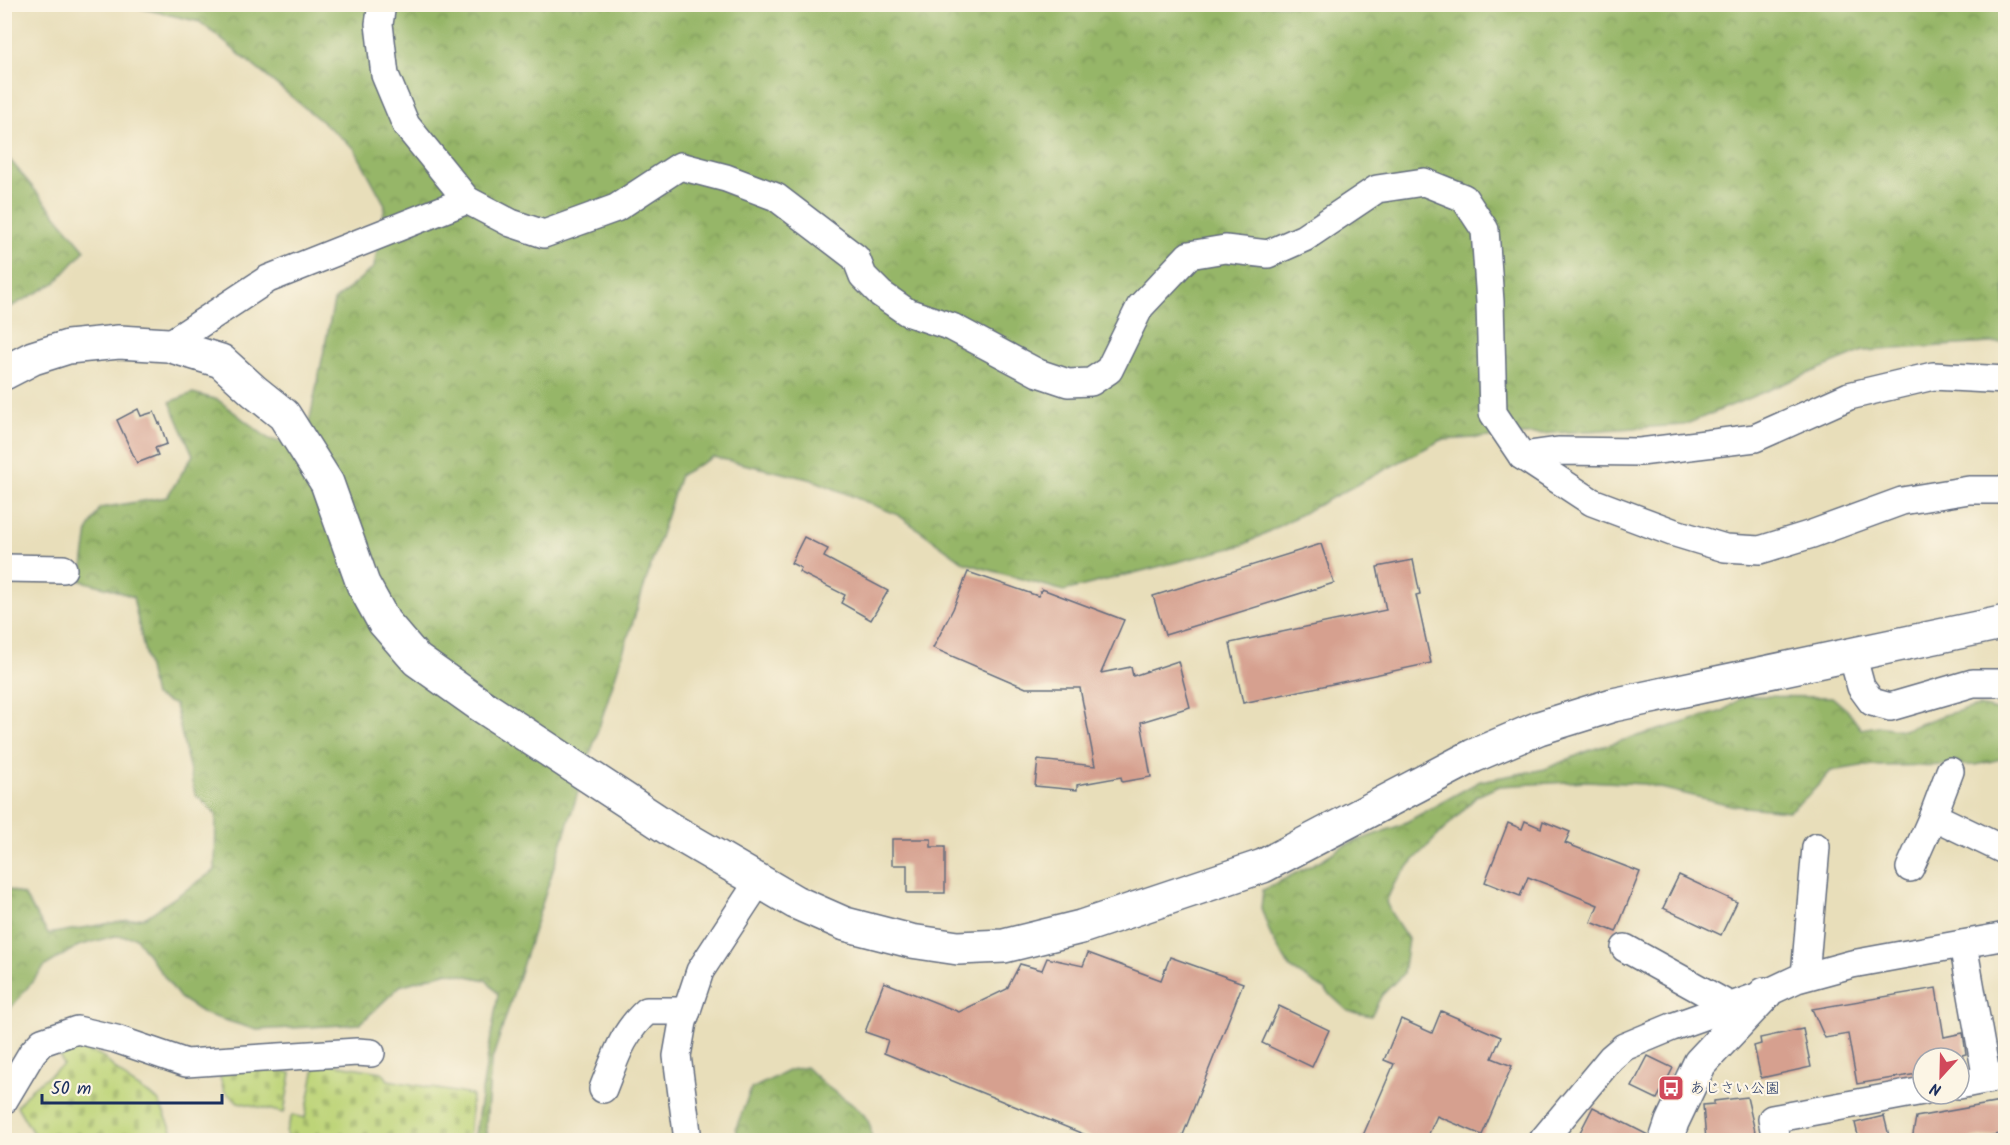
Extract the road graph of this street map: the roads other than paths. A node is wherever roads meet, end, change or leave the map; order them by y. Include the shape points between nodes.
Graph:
1 (382, 4) edge
2 (467, 200) junction
3 (168, 345) junction
4 (4, 373) edge
5 (2006, 380) edge
6 (1522, 456) junction
7 (2006, 490) edge
8 (4, 568) edge
9 (63, 569) dead end
10 (2006, 622) edge
11 (1852, 654) junction
12 (2006, 683) edge
13 (1950, 771) dead end
14 (1933, 816) junction
15 (1816, 847) dead end
16 (2006, 851) edge
17 (1910, 868) dead end
18 (759, 881) junction
19 (2006, 936) edge
20 (1963, 944) junction
21 (1625, 948) dead end
22 (1805, 976) junction
23 (1765, 994) junction
24 (1731, 1006) junction
25 (687, 1011) junction
26 (371, 1053) dead end
27 (1996, 1078) edge
28 (1971, 1083) edge
29 (603, 1089) dead end
30 (1911, 1093) edge
31 (4, 1100) edge
32 (688, 1140) edge
33 (1543, 1140) edge
34 (1666, 1140) edge
35 (1776, 1140) edge

1 - 2 street via 379,24 385,75 406,125
2 - 3 street via 268,279
2 - 6 street via 511,223 544,234 616,208 680,166 726,178 776,197 801,215 856,258 863,276 907,312 952,327 1038,373 1068,383 1091,382 1109,370 1140,307 1189,255 1225,249 1268,254 1304,237 1377,189 1424,182 1464,198 1485,230 1492,413
3 - 4 street via 119,342 68,348 33,358
3 - 18 street via 221,361 284,415 327,483 363,584 384,622 417,660 658,822
5 - 6 street via 1933,376 1849,396 1755,438 1640,452 1558,451
6 - 7 street via 1592,502 1725,548 1760,550 1902,501 1969,490
8 - 9 street
10 - 11 street
11 - 12 street via 1861,687 1872,702 1890,707 1973,683
11 - 18 street via 1613,705 1539,728 1473,756 1263,867 1081,927 1004,946 958,948 845,924
13 - 14 street
14 - 16 street
14 - 17 street
15 - 22 street
18 - 25 street via 700,971
19 - 20 street
20 - 22 street
20 - 27 street
21 - 24 street
22 - 23 street
23 - 24 street
23 - 34 street via 1700,1063
24 - 33 street via 1624,1047
25 - 29 street via 647,1011 634,1023
25 - 32 street via 677,1056
26 - 31 street via 186,1063 77,1030 42,1042
27 - 28 street
30 - 35 street via 1772,1119

